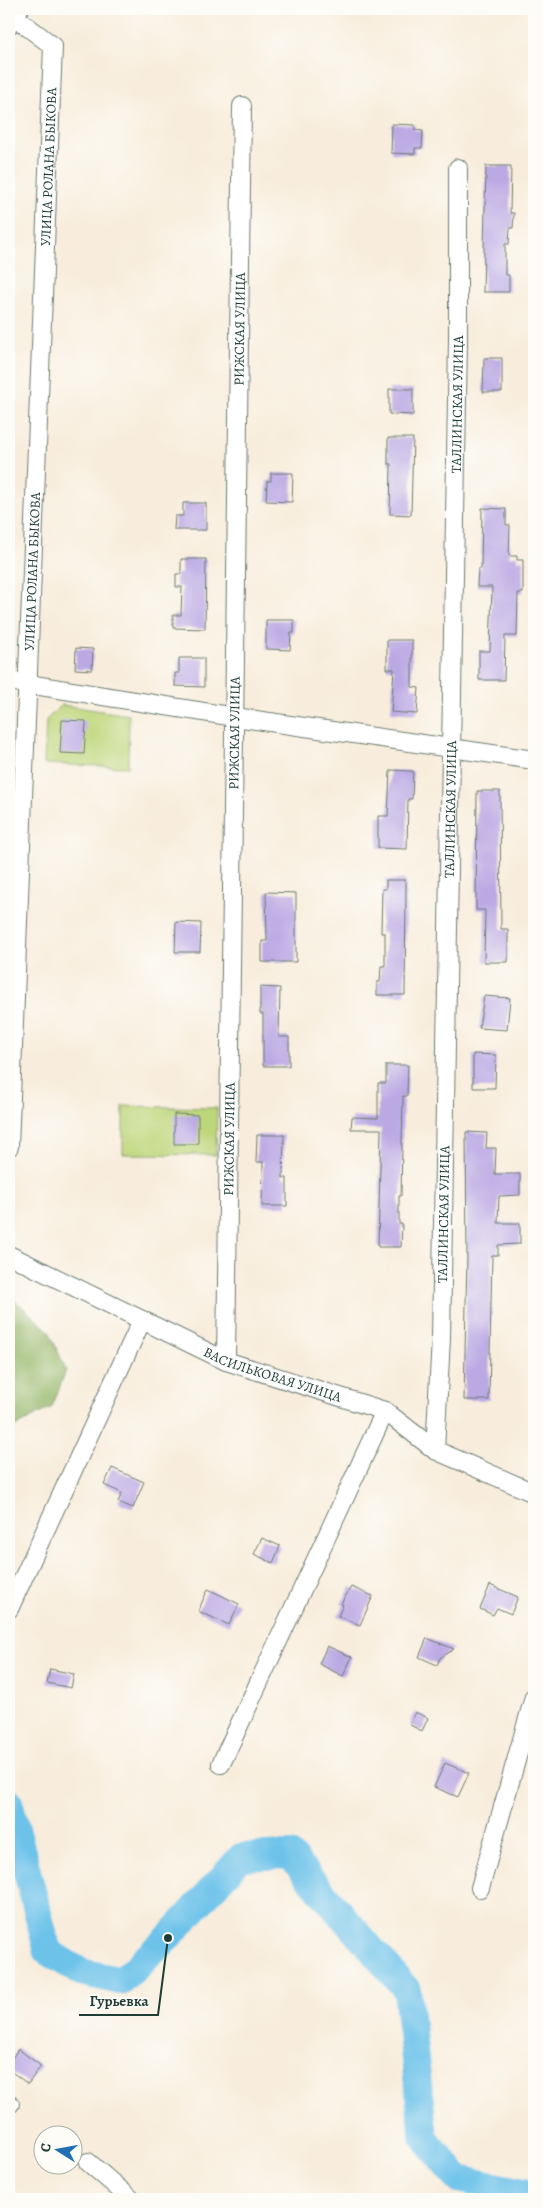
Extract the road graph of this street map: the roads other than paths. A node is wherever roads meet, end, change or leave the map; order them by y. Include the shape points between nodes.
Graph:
1 (12, 15) edge
2 (242, 106) dead end
3 (458, 168) dead end
4 (9, 681) edge
5 (27, 684) junction
6 (235, 717) junction
7 (451, 748) junction
8 (534, 760) edge
9 (9, 1147) edge
10 (9, 1255) edge
11 (142, 1320) junction
12 (226, 1361) junction
13 (385, 1411) junction
14 (436, 1450) junction
15 (534, 1492) edge
16 (9, 1609) edge
17 (534, 1697) edge
18 (221, 1764) dead end
19 (480, 1888) dead end
20 (88, 2162) dead end
21 (132, 2199) edge

1 - 5 street, УЛИЦА РОЛАНА БЫКОВА via 53,46
2 - 6 street, РИЖСКАЯ УЛИЦА
3 - 7 street, ТАЛЛИНСКАЯ УЛИЦА
4 - 5 street
5 - 6 street
5 - 9 street, УЛИЦА РОЛАНА БЫКОВА
6 - 7 street
6 - 12 street, РИЖСКАЯ УЛИЦА
7 - 8 street
7 - 14 street, ТАЛЛИНСКАЯ УЛИЦА via 441,1339
10 - 11 street, ВАСИЛЬКОВАЯ УЛИЦА
11 - 12 street, ВАСИЛЬКОВАЯ УЛИЦА
11 - 16 street
12 - 13 street, ВАСИЛЬКОВАЯ УЛИЦА
13 - 14 street, ВАСИЛЬКОВАЯ УЛИЦА
13 - 18 street
14 - 15 street, ВАСИЛЬКОВАЯ УЛИЦА
17 - 19 street
20 - 21 street

